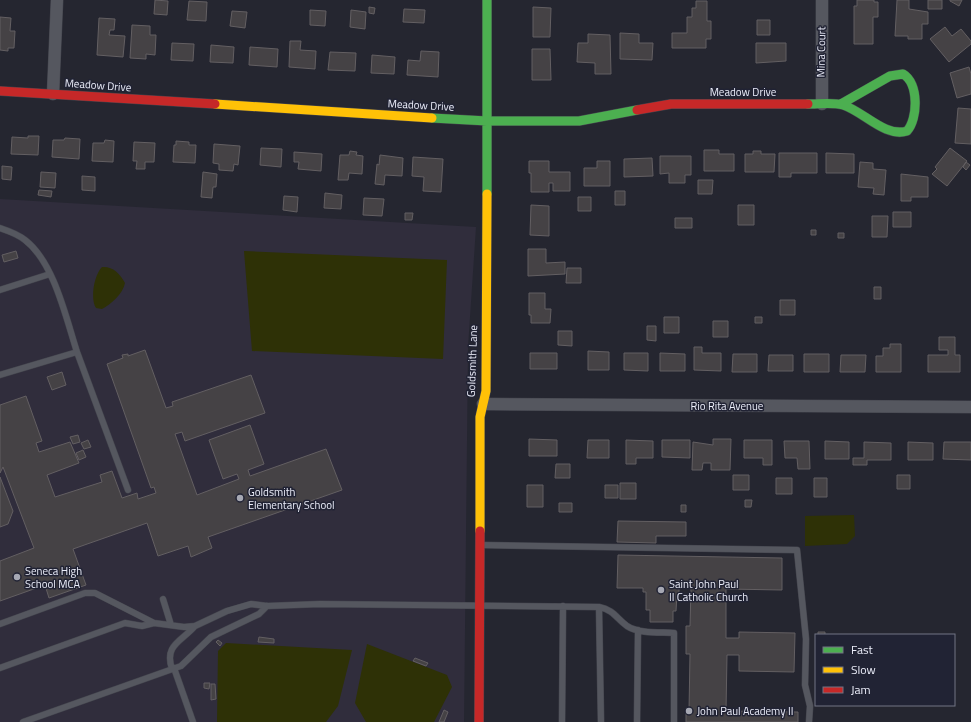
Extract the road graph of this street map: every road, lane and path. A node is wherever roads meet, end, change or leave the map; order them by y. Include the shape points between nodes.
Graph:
1 (57, 0) edge
2 (487, 0) edge
3 (822, 0) edge
4 (0, 91) edge
5 (53, 94) junction
6 (822, 104) junction
7 (841, 104) junction
8 (487, 121) junction
9 (0, 228) edge
10 (50, 274) junction
11 (0, 290) edge
12 (77, 352) junction
13 (0, 375) edge
14 (483, 404) junction
15 (971, 407) edge
16 (128, 490) dead end
17 (480, 545) junction
18 (163, 599) dead end
19 (267, 606) junction
20 (480, 606) junction
21 (563, 606) junction
22 (599, 607) junction
23 (154, 623) junction
24 (0, 624) edge
25 (171, 625) junction
26 (195, 626) junction
27 (638, 630) junction
28 (0, 668) edge
29 (173, 669) junction
30 (23, 722) edge
31 (193, 722) edge
32 (479, 722) edge
33 (562, 722) edge
34 (601, 722) edge
35 (637, 722) edge
36 (674, 722) edge
37 (809, 722) edge

1 - 5 street
2 - 8 street, Goldsmith Lane
3 - 6 street, Mina Court
4 - 5 street, Meadow Drive
5 - 8 street, Meadow Drive
6 - 7 street, Meadow Drive
6 - 8 street, Meadow Drive via 670,104 579,121
7 - 7 street, Meadow Drive via 898,133 907,131 912,126 914,90 906,75 890,76
8 - 14 street, Goldsmith Lane via 486,392
9 - 10 lane via 26,240 43,260
10 - 11 lane
10 - 12 lane
12 - 13 lane
12 - 16 lane
14 - 15 street, Rio Rita Avenue
14 - 17 street, Goldsmith Lane via 480,417
17 - 20 street, Goldsmith Lane
17 - 37 lane via 797,550 806,639
18 - 25 lane
19 - 20 lane
19 - 26 lane via 251,604 227,611
19 - 29 lane via 259,614 211,637 181,666
20 - 21 lane
20 - 32 street, Goldsmith Lane
21 - 22 lane
21 - 33 lane
22 - 27 lane via 609,609 628,626
22 - 34 lane
23 - 24 lane via 95,593 85,593
23 - 25 lane
23 - 28 lane via 142,626 125,623
25 - 26 lane
26 - 29 lane via 172,649 169,660
27 - 35 lane
27 - 36 lane via 674,633
29 - 30 lane
29 - 31 lane

